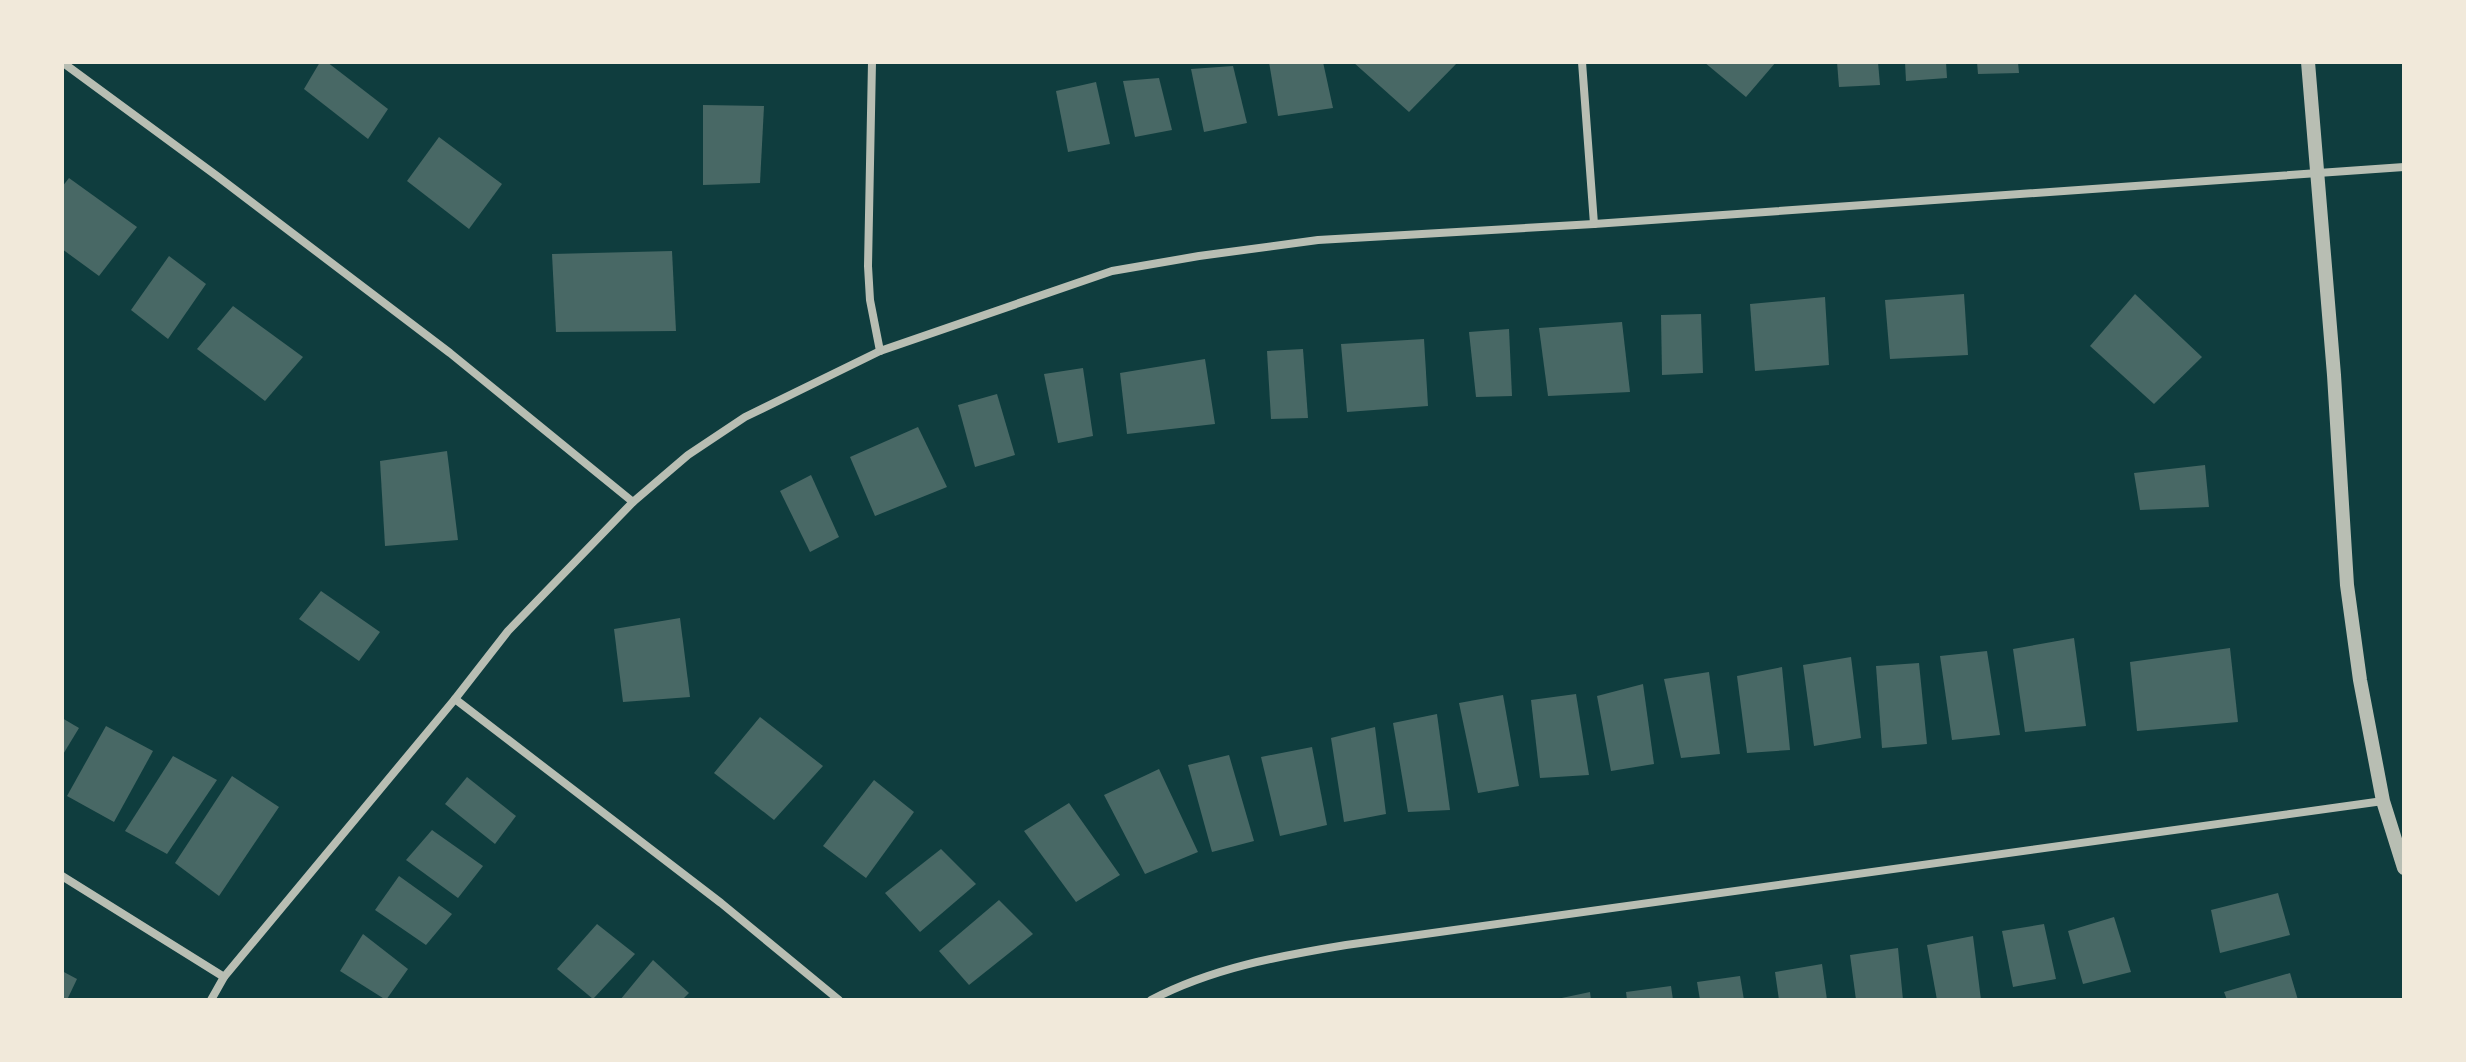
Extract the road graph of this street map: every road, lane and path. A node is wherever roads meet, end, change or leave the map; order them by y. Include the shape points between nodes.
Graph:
1 (62, 62) edge
2 (872, 62) edge
3 (1582, 62) edge
4 (2308, 62) edge
5 (2404, 167) edge
6 (2316, 174) junction
7 (1594, 224) junction
8 (880, 351) junction
9 (633, 502) junction
10 (455, 699) junction
11 (2383, 801) junction
12 (2404, 868) edge
13 (62, 876) edge
14 (224, 977) junction
15 (211, 1000) edge
16 (839, 1000) edge
17 (1151, 1000) edge

1 - 9 street via 450,353
2 - 8 street via 868,266
3 - 7 street
4 - 6 street
5 - 6 street
6 - 7 street
6 - 11 street via 2347,585
7 - 8 street via 1318,240 1112,271
8 - 9 street via 745,417 688,455
9 - 10 street via 508,631
10 - 14 street
10 - 16 street
11 - 12 street
11 - 17 street via 1265,958
13 - 14 street
14 - 15 street

